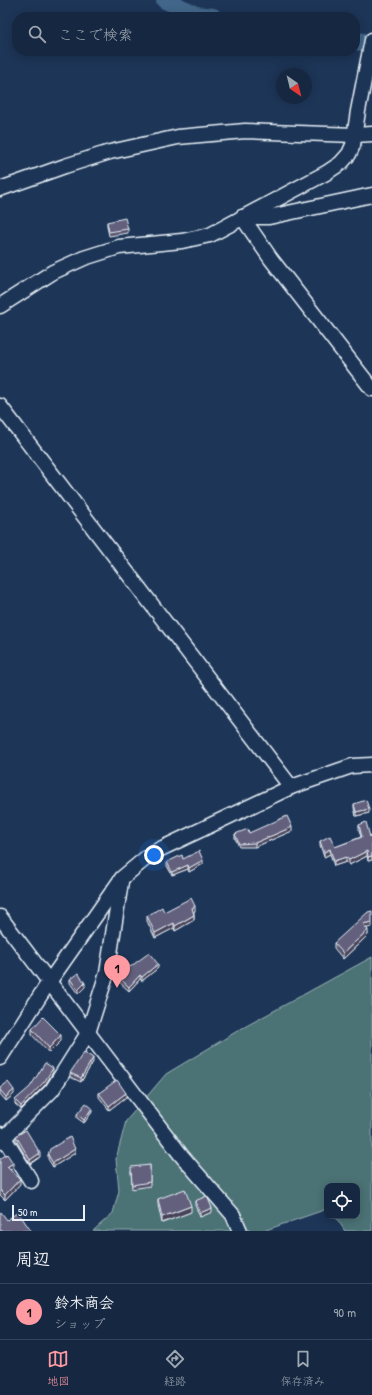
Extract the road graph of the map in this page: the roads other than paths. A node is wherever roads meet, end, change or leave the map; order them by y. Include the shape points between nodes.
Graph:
1 (372, 40) edge
2 (372, 134) edge
3 (355, 135) junction
4 (0, 189) edge
5 (372, 195) edge
6 (242, 217) junction
7 (0, 306) edge
8 (372, 389) edge
9 (0, 406) edge
10 (372, 765) edge
11 (291, 787) junction
12 (122, 878) junction
13 (0, 917) edge
14 (49, 982) junction
15 (88, 1033) junction
16 (0, 1058) edge
17 (1, 1138) edge
18 (31, 1181) dead end
19 (240, 1231) edge

1 - 3 street
2 - 3 street
3 - 4 street via 245,131 178,137 110,152
3 - 6 street via 349,154 341,163
5 - 6 street via 269,218
6 - 7 street via 210,235 182,241 119,247 84,258 53,272
6 - 8 street via 271,259
9 - 11 street
10 - 11 street via 352,766
11 - 12 street via 152,853
12 - 14 street
12 - 15 street via 106,973
13 - 14 street
14 - 15 street
14 - 16 street
15 - 17 street via 52,1090
15 - 19 street via 181,1155 233,1215
17 - 18 street

